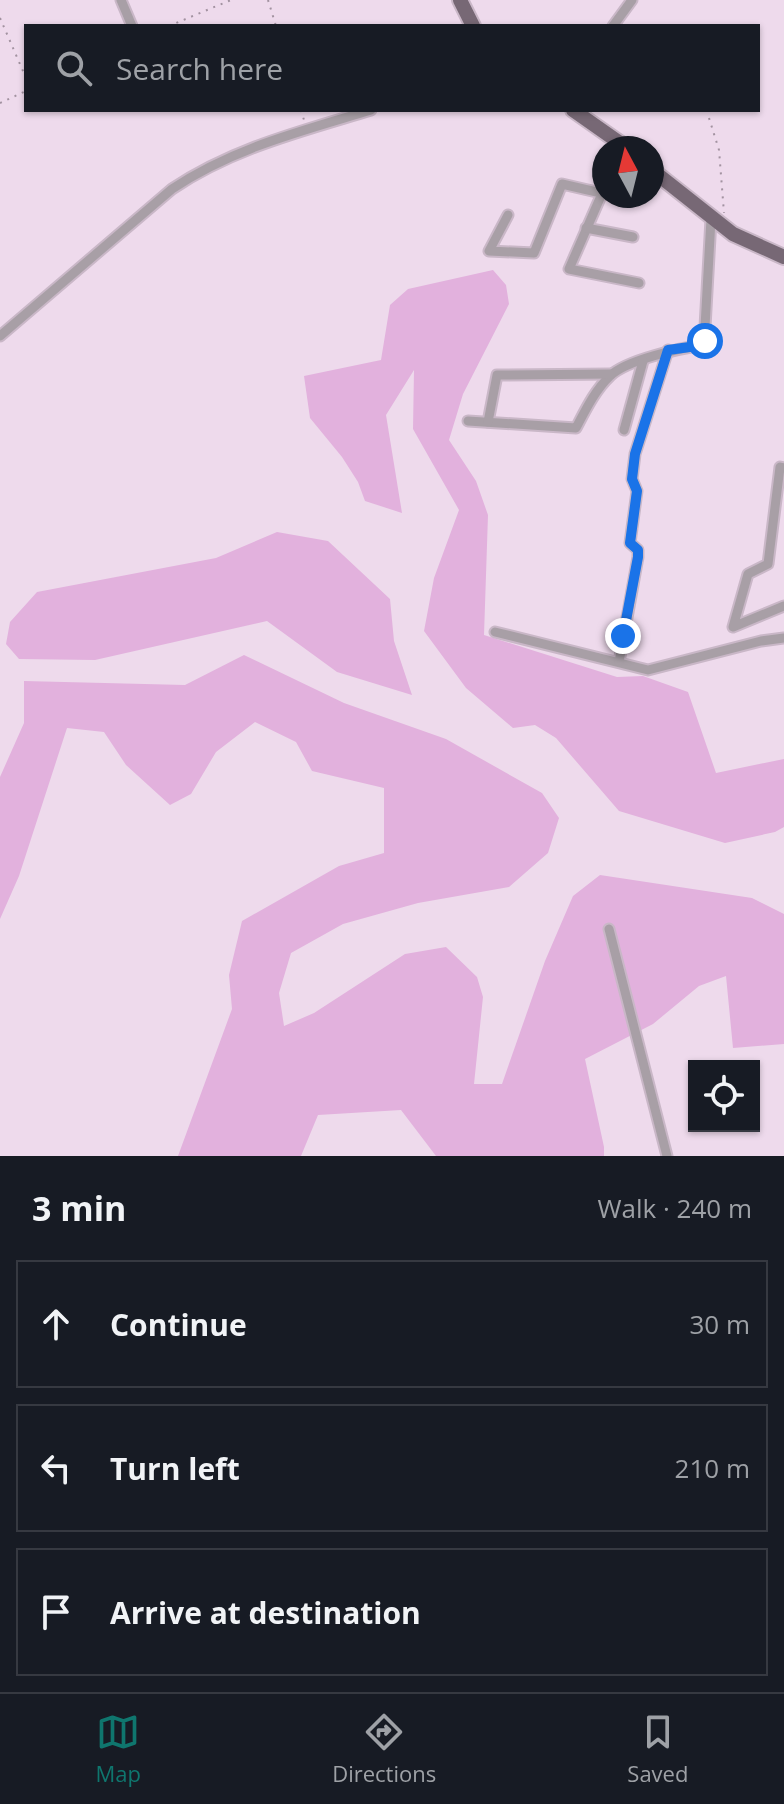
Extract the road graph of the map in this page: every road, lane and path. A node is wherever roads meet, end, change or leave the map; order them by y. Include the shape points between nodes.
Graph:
1 (121, 0) edge
2 (231, 0) edge
3 (268, 0) edge
4 (460, 0) edge
5 (632, 0) edge
6 (0, 18) edge
7 (131, 24) edge
8 (174, 24) edge
9 (275, 24) edge
10 (472, 24) edge
11 (614, 24) edge
12 (24, 73) edge
13 (24, 92) edge
14 (0, 103) edge
15 (364, 112) edge
16 (576, 112) edge
17 (709, 118) dead end
18 (614, 136) edge
19 (664, 180) edge
20 (592, 189) edge
21 (595, 208) edge
22 (508, 215) dead end
23 (715, 222) junction
24 (586, 228) junction
25 (633, 237) dead end
26 (784, 257) edge
27 (639, 283) dead end
28 (0, 336) edge
29 (668, 350) junction
30 (643, 361) junction
31 (611, 374) junction
32 (468, 421) dead end
33 (488, 422) junction
34 (624, 430) dead end
35 (784, 468) edge
36 (784, 606) edge
37 (495, 632) dead end
38 (784, 638) edge
39 (619, 662) junction
40 (609, 929) dead end
41 (667, 1156) edge

1 - 7 street
2 - 8 path
3 - 9 path
4 - 10 main road
5 - 11 street
6 - 12 path
13 - 14 path
15 - 28 street via 247,148 194,174
16 - 18 main road
17 - 23 path via 719,150 724,215
19 - 23 main road
20 - 22 street via 562,184 534,253 489,251
21 - 24 street
23 - 26 main road
23 - 29 street via 704,345
24 - 25 street
24 - 27 street via 569,269
29 - 30 street
29 - 39 street via 635,454 632,479 637,491 630,543 638,557
30 - 31 street
30 - 34 street
31 - 33 street via 576,428
31 - 33 street via 497,375
32 - 33 street
35 - 36 street via 780,467 768,564 748,574 733,627
37 - 39 street
38 - 39 street via 648,670
40 - 41 street

